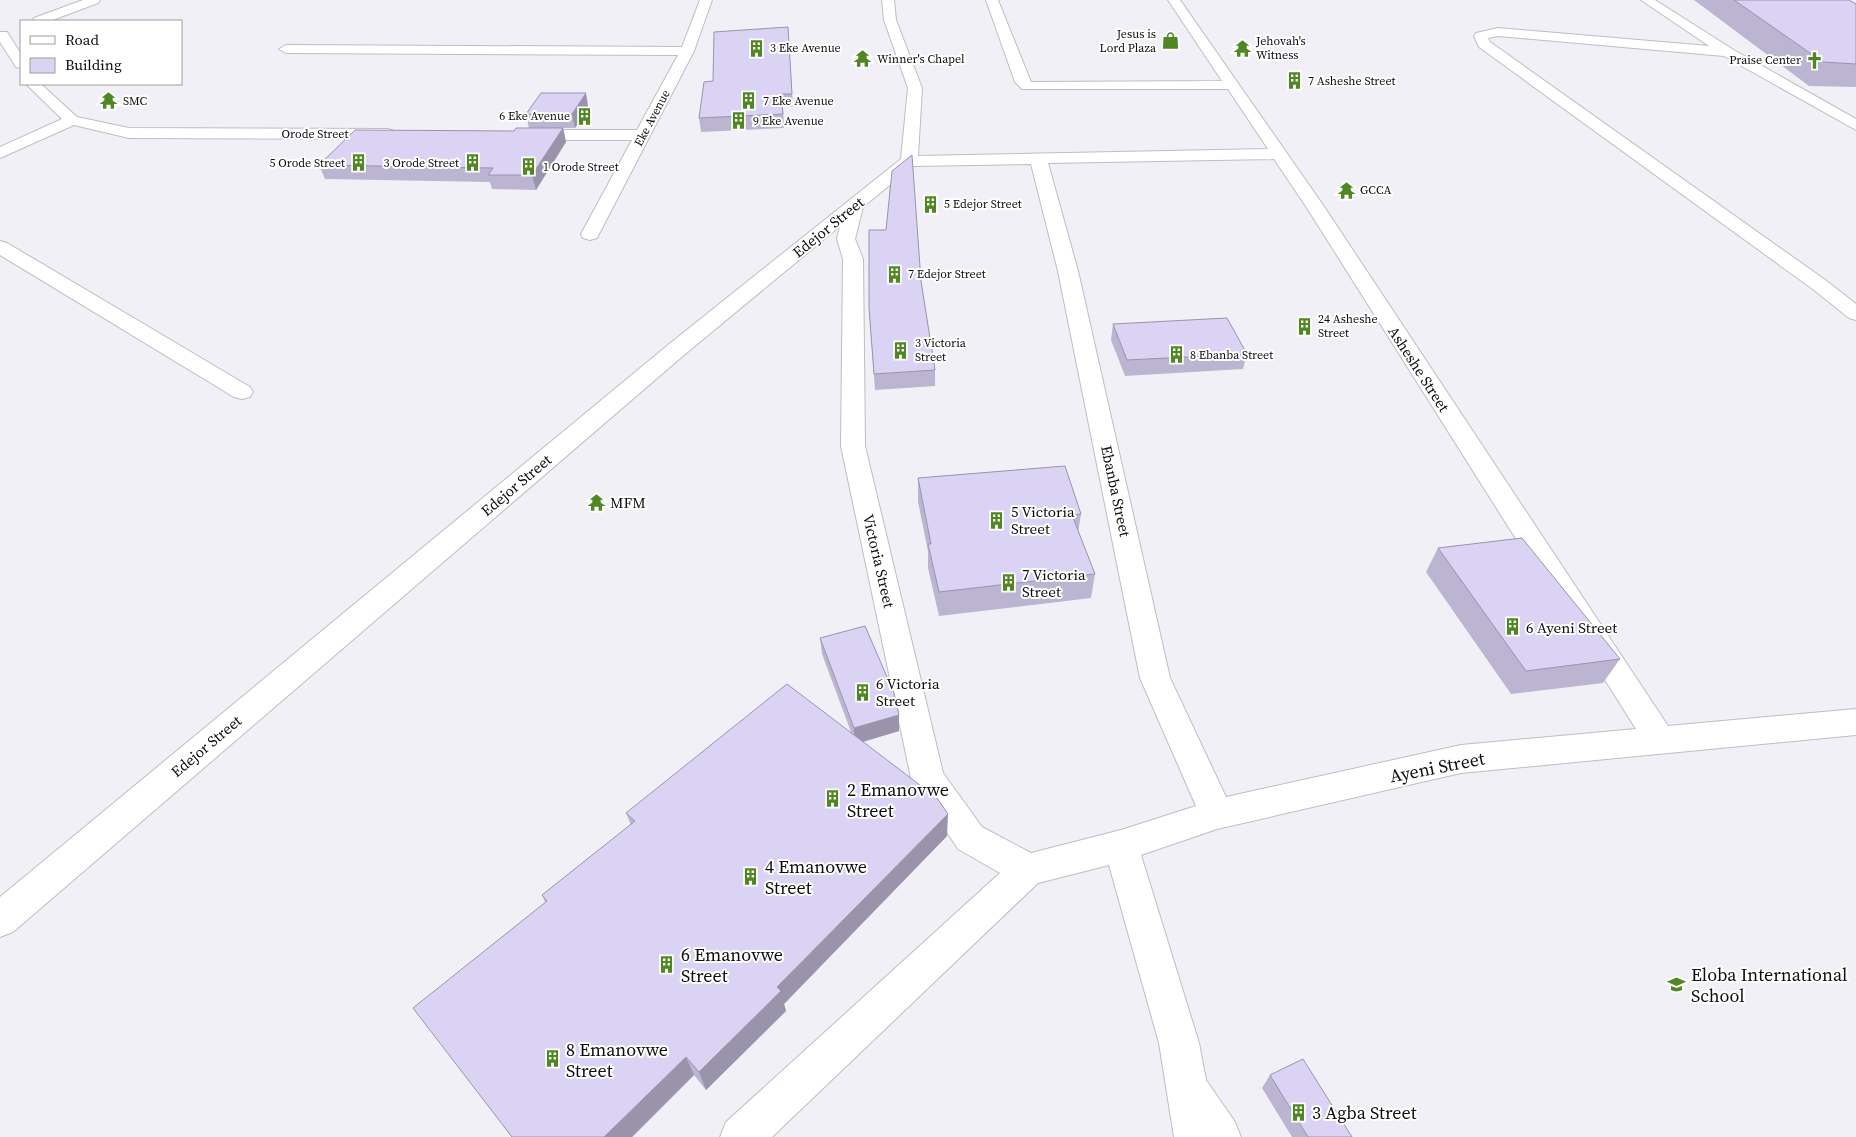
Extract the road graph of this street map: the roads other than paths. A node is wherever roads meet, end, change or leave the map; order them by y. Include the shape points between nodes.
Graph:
1 (94, 0) edge
2 (706, 0) edge
3 (888, 0) edge
4 (992, 0) edge
5 (1174, 0) edge
6 (1647, 0) edge
7 (41, 20) edge
8 (6, 34) edge
9 (286, 49) dead end
10 (688, 50) junction
11 (1727, 52) junction
12 (20, 62) edge
13 (34, 85) edge
14 (1233, 85) junction
15 (72, 120) junction
16 (1856, 125) edge
17 (405, 134) edge
18 (514, 135) edge
19 (643, 135) junction
20 (0, 153) edge
21 (1279, 154) junction
22 (1038, 158) junction
23 (909, 161) junction
24 (854, 204) junction
25 (590, 234) dead end
26 (0, 248) edge
27 (1856, 314) edge
28 (242, 392) dead end
29 (1856, 722) edge
30 (1660, 740) junction
31 (1217, 814) junction
32 (1121, 846) junction
33 (1028, 870) junction
34 (0, 920) edge
35 (1186, 1085) junction
36 (741, 1137) edge
37 (1195, 1137) edge
38 (1220, 1137) edge

1 - 7 street
2 - 10 street, Eke Avenue
3 - 23 street via 890,20 914,88
4 - 14 street via 1022,82 1027,86
5 - 14 street, Asheshe Street
6 - 11 street
8 - 12 street
9 - 10 street
10 - 19 street, Eke Avenue
11 - 16 street
11 - 27 street via 1498,32 1481,36 1484,44
13 - 15 street, Orode Street
14 - 21 street, Asheshe Street
15 - 17 street, Orode Street via 128,133
15 - 20 street
18 - 19 street
19 - 25 street, Eke Avenue
21 - 22 street
21 - 30 street, Asheshe Street
22 - 23 street
22 - 31 street, Ebanba Street via 1068,271 1155,678
23 - 24 street, Edejor Street
24 - 33 street, Victoria Street via 846,239 853,259 853,446 928,778 970,838
24 - 34 street, Edejor Street
26 - 28 street
29 - 30 street, Ayeni Street
30 - 31 street, Ayeni Street via 1461,760
31 - 32 street, Ayeni Street
32 - 33 street, Ayeni Street
32 - 35 street via 1179,1043
33 - 36 street
35 - 37 street
35 - 38 street

